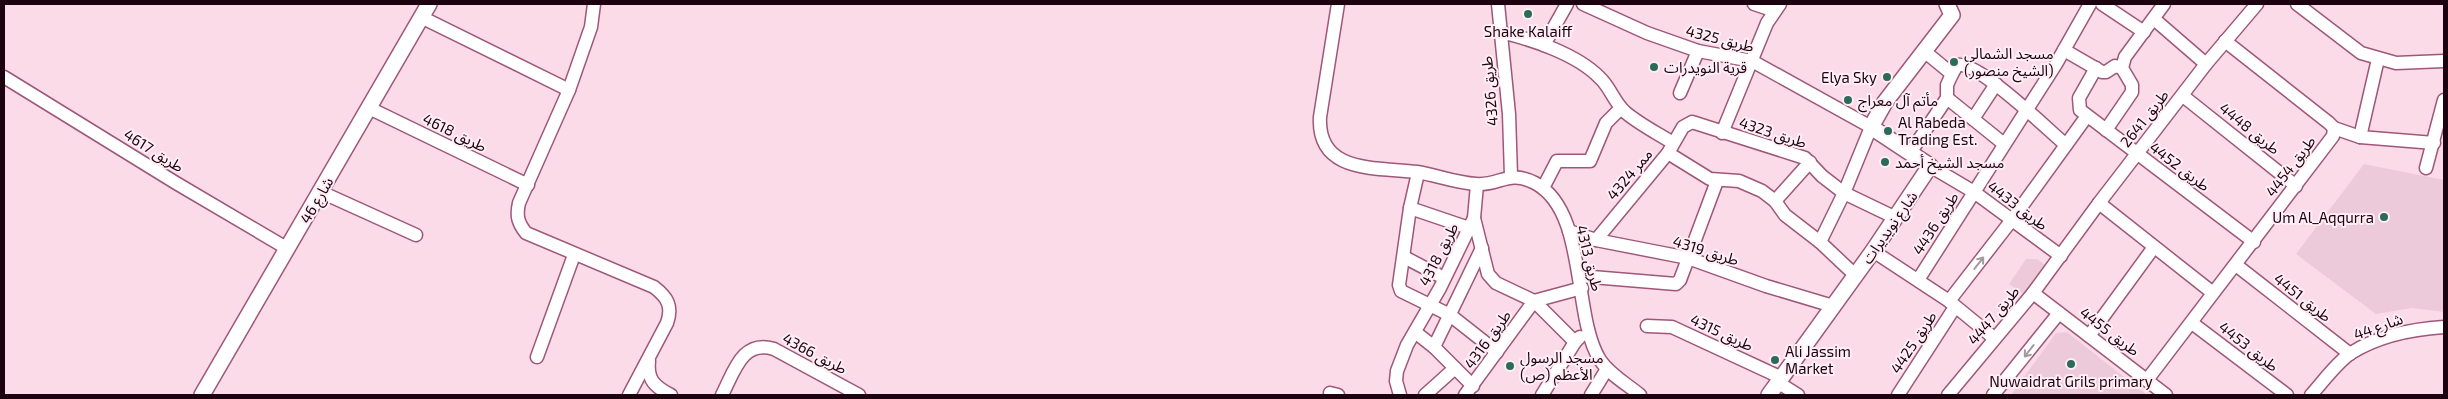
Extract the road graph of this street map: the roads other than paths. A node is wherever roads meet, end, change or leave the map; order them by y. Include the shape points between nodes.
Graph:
1 (594, 4) edge
2 (1338, 4) edge
3 (1498, 4) edge
4 (1567, 4) edge
5 (1583, 4) edge
6 (1754, 4) edge
7 (1947, 4) edge
8 (2090, 4) edge
9 (2102, 4) edge
10 (2164, 4) edge
11 (2257, 4) edge
12 (2296, 4) edge
13 (1778, 7) edge
14 (425, 10) edge
15 (2154, 19) junction
16 (1500, 32) junction
17 (2144, 32) junction
18 (2225, 41) junction
19 (1544, 45) junction
20 (2064, 50) junction
21 (1698, 51) junction
22 (1924, 51) junction
23 (2378, 59) junction
24 (1752, 61) junction
25 (2444, 61) edge
26 (2206, 64) junction
27 (2096, 68) junction
28 (2122, 68) junction
29 (1952, 74) junction
30 (4, 77) edge
31 (1996, 84) junction
32 (569, 90) junction
33 (1680, 93) dead end
34 (2183, 96) junction
35 (1947, 98) junction
36 (2444, 100) edge
37 (369, 108) junction
38 (1621, 108) junction
39 (2026, 111) junction
40 (2087, 116) junction
41 (1973, 119) junction
42 (1683, 127) joint
43 (1871, 128) junction
44 (2334, 128) junction
45 (2106, 130) junction
46 (1722, 133) junction
47 (2360, 137) junction
48 (2438, 138) edge
49 (2004, 144) junction
50 (2066, 145) junction
51 (1670, 148) junction
52 (1910, 153) junction
53 (2137, 154) junction
54 (1810, 162) junction
55 (1930, 166) junction
56 (2426, 168) dead end
57 (1418, 172) junction
58 (1511, 176) junction
59 (1717, 181) junction
60 (528, 184) junction
61 (1477, 185) junction
62 (2296, 186) junction
63 (1543, 188) junction
64 (321, 192) junction
65 (1974, 192) junction
66 (1844, 193) junction
67 (1775, 201) junction
68 (2099, 203) junction
69 (1410, 208) junction
70 (1896, 218) junction
71 (2011, 222) junction
72 (1472, 223) junction
73 (1569, 231) junction
74 (416, 235) dead end
75 (1596, 240) junction
76 (1820, 242) junction
77 (2254, 242) junction
78 (2154, 247) junction
79 (1482, 248) junction
80 (288, 249) junction
81 (1873, 251) junction
82 (574, 255) junction
83 (2061, 256) junction
84 (1404, 257) junction
85 (1688, 258) junction
86 (2236, 265) junction
87 (1855, 275) junction
88 (1444, 278) junction
89 (1918, 280) junction
90 (1581, 282) junction
91 (2214, 292) junction
92 (2033, 293) junction
93 (1534, 301) junction
94 (1952, 304) junction
95 (1430, 305) junction
96 (1833, 306) junction
97 (2059, 313) junction
98 (1450, 315) junction
99 (2192, 323) junction
100 (1647, 326) dead end
101 (2444, 328) edge
102 (1589, 329) junction
103 (1415, 332) junction
104 (2089, 336) junction
105 (1994, 338) junction
106 (1575, 342) junction
107 (1434, 347) junction
108 (1497, 352) junction
109 (2350, 354) junction
110 (537, 357) dead end
111 (649, 359) junction
112 (1455, 368) junction
113 (1607, 369) junction
114 (1780, 380) junction
115 (2147, 380) junction
116 (1469, 391) edge
117 (1637, 394) edge
118 (202, 395) edge
119 (629, 395) edge
120 (671, 395) edge
121 (722, 395) edge
122 (859, 395) edge
123 (1400, 395) edge
124 (1425, 395) edge
125 (1542, 395) edge
126 (1592, 395) edge
127 (1769, 395) edge
128 (1798, 395) edge
129 (1898, 395) edge
130 (1948, 395) edge
131 (1993, 395) edge
132 (2166, 395) edge
133 (2287, 395) edge
134 (2311, 395) edge

1 - 32 street via 591,27
2 - 57 street via 1319,132 1324,146 1335,156 1362,167
3 - 16 street, طريق 4326
4 - 19 street
5 - 21 street, طريق 4325 via 1647,33
6 - 13 street
7 - 22 street via 1952,15
8 - 20 street, طريق 4436
9 - 17 street
10 - 15 street
11 - 18 street, طريق 2641
12 - 23 street via 2345,43
13 - 24 street via 1767,23
14 - 32 street
14 - 37 street, شارع 46
15 - 17 street
15 - 26 street
16 - 19 street
16 - 58 street, طريق 4326
17 - 28 street via 2125,57
18 - 26 street, طريق 2641
18 - 44 street, طريق 4454
19 - 38 street via 1593,71
20 - 27 street
20 - 39 street, طريق 4436
21 - 24 street, طريق 4325
21 - 33 street
22 - 29 street
22 - 43 street via 1885,102
23 - 25 street via 2396,63
23 - 47 street
24 - 43 street, طريق 4325
24 - 46 street
26 - 34 street, طريق 2641
27 - 28 street via 2104,72 2113,67
27 - 40 street via 2078,102 2080,110
28 - 45 street via 2132,85 2132,92
29 - 31 street via 1957,65 1962,64
29 - 35 street via 1947,85
30 - 80 street, طريق 4617
31 - 39 street
31 - 41 street
32 - 60 street
34 - 53 street, طريق 2641
34 - 62 street, طريق 4448
35 - 41 street
35 - 52 street
36 - 48 street
37 - 60 street, طريق 4618
37 - 64 street, شارع 46
38 - 51 street
38 - 63 street via 1606,123 1590,161 1557,161
39 - 49 street, طريق 4436
39 - 50 street
40 - 45 street, طريق 4452
40 - 50 street, طريق 4425
41 - 49 street
42 - 46 street, طريق 4323 via 1692,122
42 - 51 street, ممر 4324
43 - 52 street
43 - 66 street
44 - 47 street
44 - 62 street, طريق 4454 via 2333,136
45 - 53 street, طريق 4452
46 - 54 street, طريق 4323
47 - 48 street
48 - 56 street
49 - 65 street, طريق 4436
50 - 71 street, طريق 4425
51 - 59 street via 1689,168
51 - 75 street, ممر 4324
52 - 55 street
53 - 68 street, طريق 2641
53 - 77 street, طريق 4452
54 - 66 street, طريق 4323
54 - 67 street
55 - 65 street, طريق 4433
55 - 70 street, شارع نويديرات
57 - 61 street
57 - 69 street
58 - 61 street
58 - 63 street
59 - 67 street via 1747,183
59 - 85 street
60 - 82 street via 517,214 519,225 526,233
61 - 72 street
62 - 77 street, طريق 4454
63 - 73 street, طريق 4313 via 1553,199
64 - 74 street
64 - 80 street, شارع 46
65 - 71 street, طريق 4433
65 - 89 street, طريق 4436
66 - 70 street, طريق 4323
66 - 76 street
67 - 76 street via 1785,215
68 - 78 street
68 - 83 street, طريق 2641
69 - 72 street
69 - 84 street
70 - 81 street, شارع نويديرات
71 - 83 street, طريق 4433
94 -> 71 street, طريق 4425
72 - 79 street
72 - 88 street, طريق 4318
73 - 75 street, طريق 4319
73 - 90 street, طريق 4313
75 - 85 street, طريق 4319
76 - 87 street
77 - 86 street, طريق 4454
78 - 91 street
78 - 104 street
79 - 93 street via 1488,274 1496,283
79 - 98 street
80 - 118 street, شارع 46
81 - 87 street, شارع نويديرات
81 - 89 street
82 - 110 street
82 - 111 street via 654,288 668,302 671,311
83 - 92 street, طريق 4447
84 - 88 street
84 - 95 street, طريق 4318 via 1399,286 1401,292
85 - 90 street via 1676,284
85 - 96 street, طريق 4319
86 - 91 street, طريق 4454
86 - 109 street, طريق 4451
87 - 96 street, شارع نويديرات
88 - 95 street, طريق 4318
89 - 94 street
90 - 93 street
90 - 102 street, طريق 4313
91 - 99 street, طريق 4454
92 - 97 street, طريق 4455
92 - 105 street, طريق 4447
93 - 106 street
93 - 108 street, طريق 4316
94 - 105 street
94 - 129 street, طريق 4425
95 - 98 street, طريق 4318
95 - 103 street, طريق 4318
96 - 114 street, شارع نويديرات
97 - 104 street, طريق 4455
97 -> 131 street
98 - 107 street
98 - 108 street, طريق 4318
99 - 115 street, طريق 4454
99 - 133 street, طريق 4453
100 - 114 street, طريق 4315 via 1672,326
101 - 109 street, شارع 44 via 2416,329
102 - 106 street
102 - 113 street, طريق 4313 via 1594,348
103 - 107 street
103 - 123 street, طريق 4318 via 1397,370
104 - 115 street, طريق 4455
105 - 130 street, طريق 4447
106 - 125 street
107 - 112 street
108 - 116 street, طريق 4316
109 - 134 street, شارع 44
111 - 119 street
111 - 120 street via 651,381
112 - 116 street
112 - 124 street
113 - 117 street, طريق 4313
113 - 126 street
114 - 127 street, شارع نويديرات
114 - 128 street, طريق 4315
115 - 132 street, طريق 4455
121 - 122 street, طريق 4366 via 745,354 754,347 764,346

